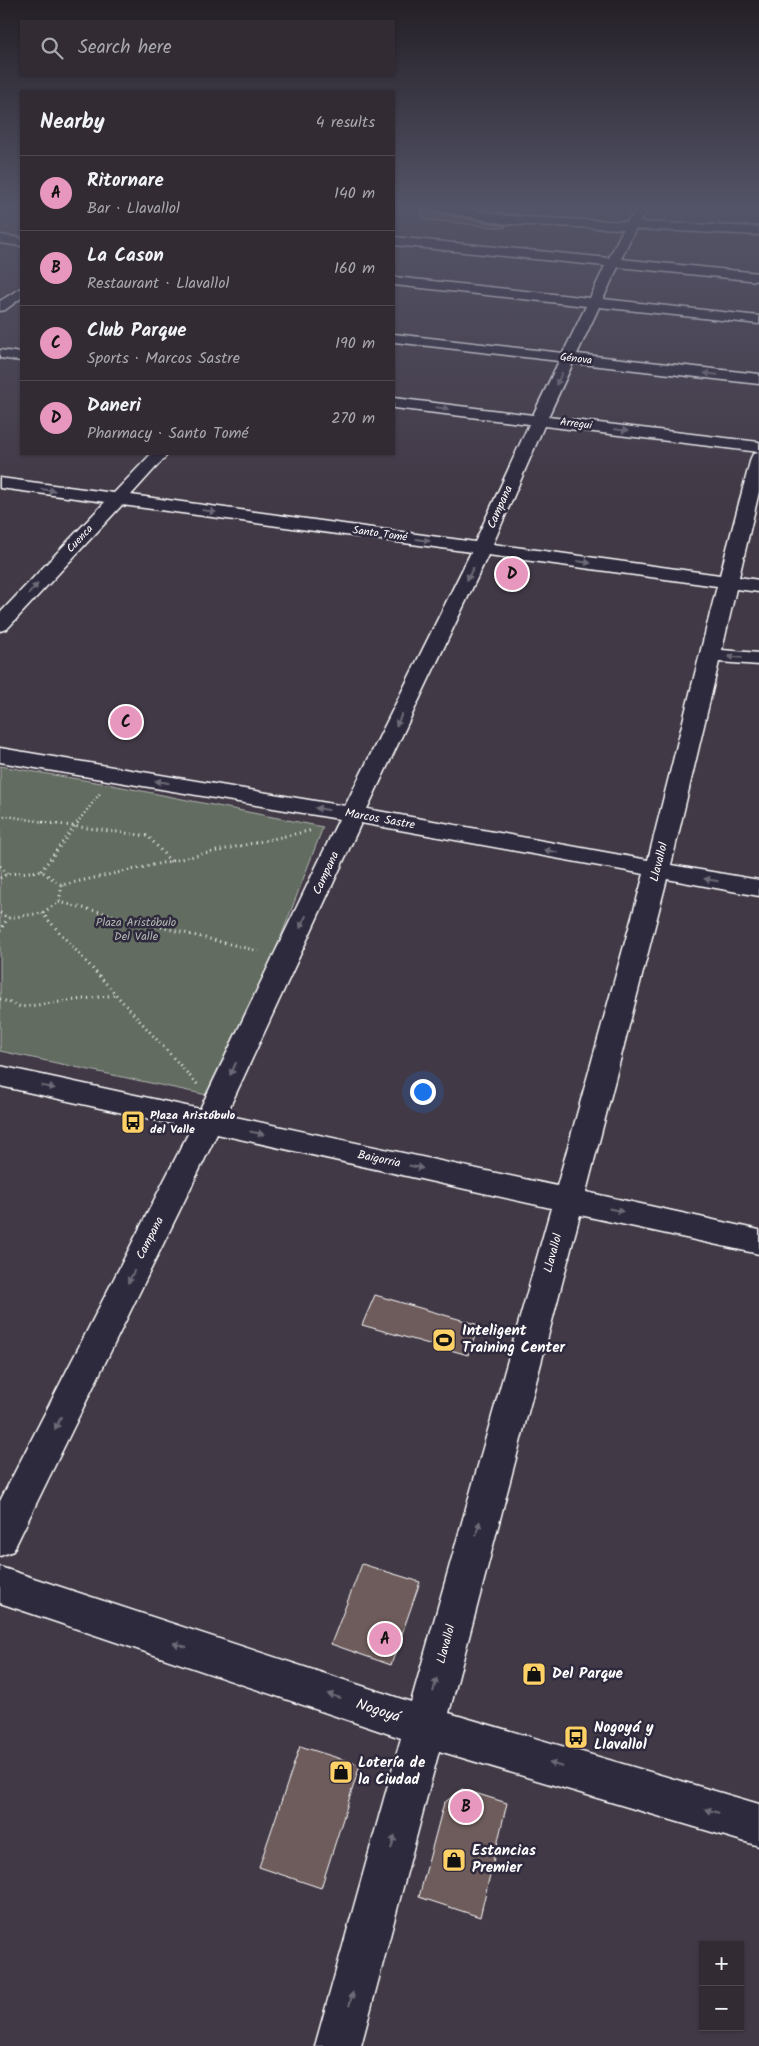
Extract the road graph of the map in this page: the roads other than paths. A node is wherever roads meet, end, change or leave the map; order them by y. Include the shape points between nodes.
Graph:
1 (572, 300) edge
2 (595, 303) junction
3 (759, 320) edge
4 (395, 338) edge
5 (0, 354) edge
6 (20, 357) edge
7 (569, 358) junction
8 (759, 380) edge
9 (395, 403) edge
10 (539, 419) junction
11 (759, 447) edge
12 (159, 455) edge
13 (759, 458) edge
14 (0, 484) edge
15 (117, 499) junction
16 (482, 548) junction
17 (727, 581) junction
18 (759, 586) edge
19 (0, 625) edge
20 (711, 655) junction
21 (759, 659) edge
22 (0, 755) edge
23 (349, 823) junction
24 (657, 871) junction
25 (759, 888) edge
26 (0, 1076) edge
27 (208, 1123) junction
28 (568, 1200) junction
29 (759, 1242) edge
30 (0, 1539) edge
31 (0, 1585) edge
32 (424, 1726) junction
33 (759, 1825) edge
34 (338, 2046) edge

1 - 2 street
2 - 3 street
2 - 7 street, Campana
4 - 7 street, Génova
5 - 6 street
8 -> 7 street, Génova
7 -> 10 street, Campana
9 -> 10 street, Arregui
10 -> 11 street, Arregui
10 - 16 street, Campana
12 - 15 street, Cuenca
13 - 17 street, Llavallol
14 -> 15 street, Santo Tomé
15 -> 16 street, Santo Tomé
19 -> 15 street, Cuenca
16 -> 17 street, Santo Tomé
16 -> 23 street, Campana
17 - 18 street, Santo Tomé
17 - 20 street, Llavallol
21 -> 20 street
20 - 24 street, Llavallol
23 -> 22 street, Marcos Sastre
24 -> 23 street, Marcos Sastre
23 -> 27 street, Campana
25 -> 24 street, Marcos Sastre
24 - 28 street, Llavallol
26 -> 27 street, Baigorria
27 -> 28 street, Baigorria
27 -> 30 street, Campana
28 -> 29 street, Baigorria
32 -> 28 street, Llavallol
32 -> 31 street, Nogoyá
33 -> 32 street, Nogoyá
34 -> 32 street, Llavallol

